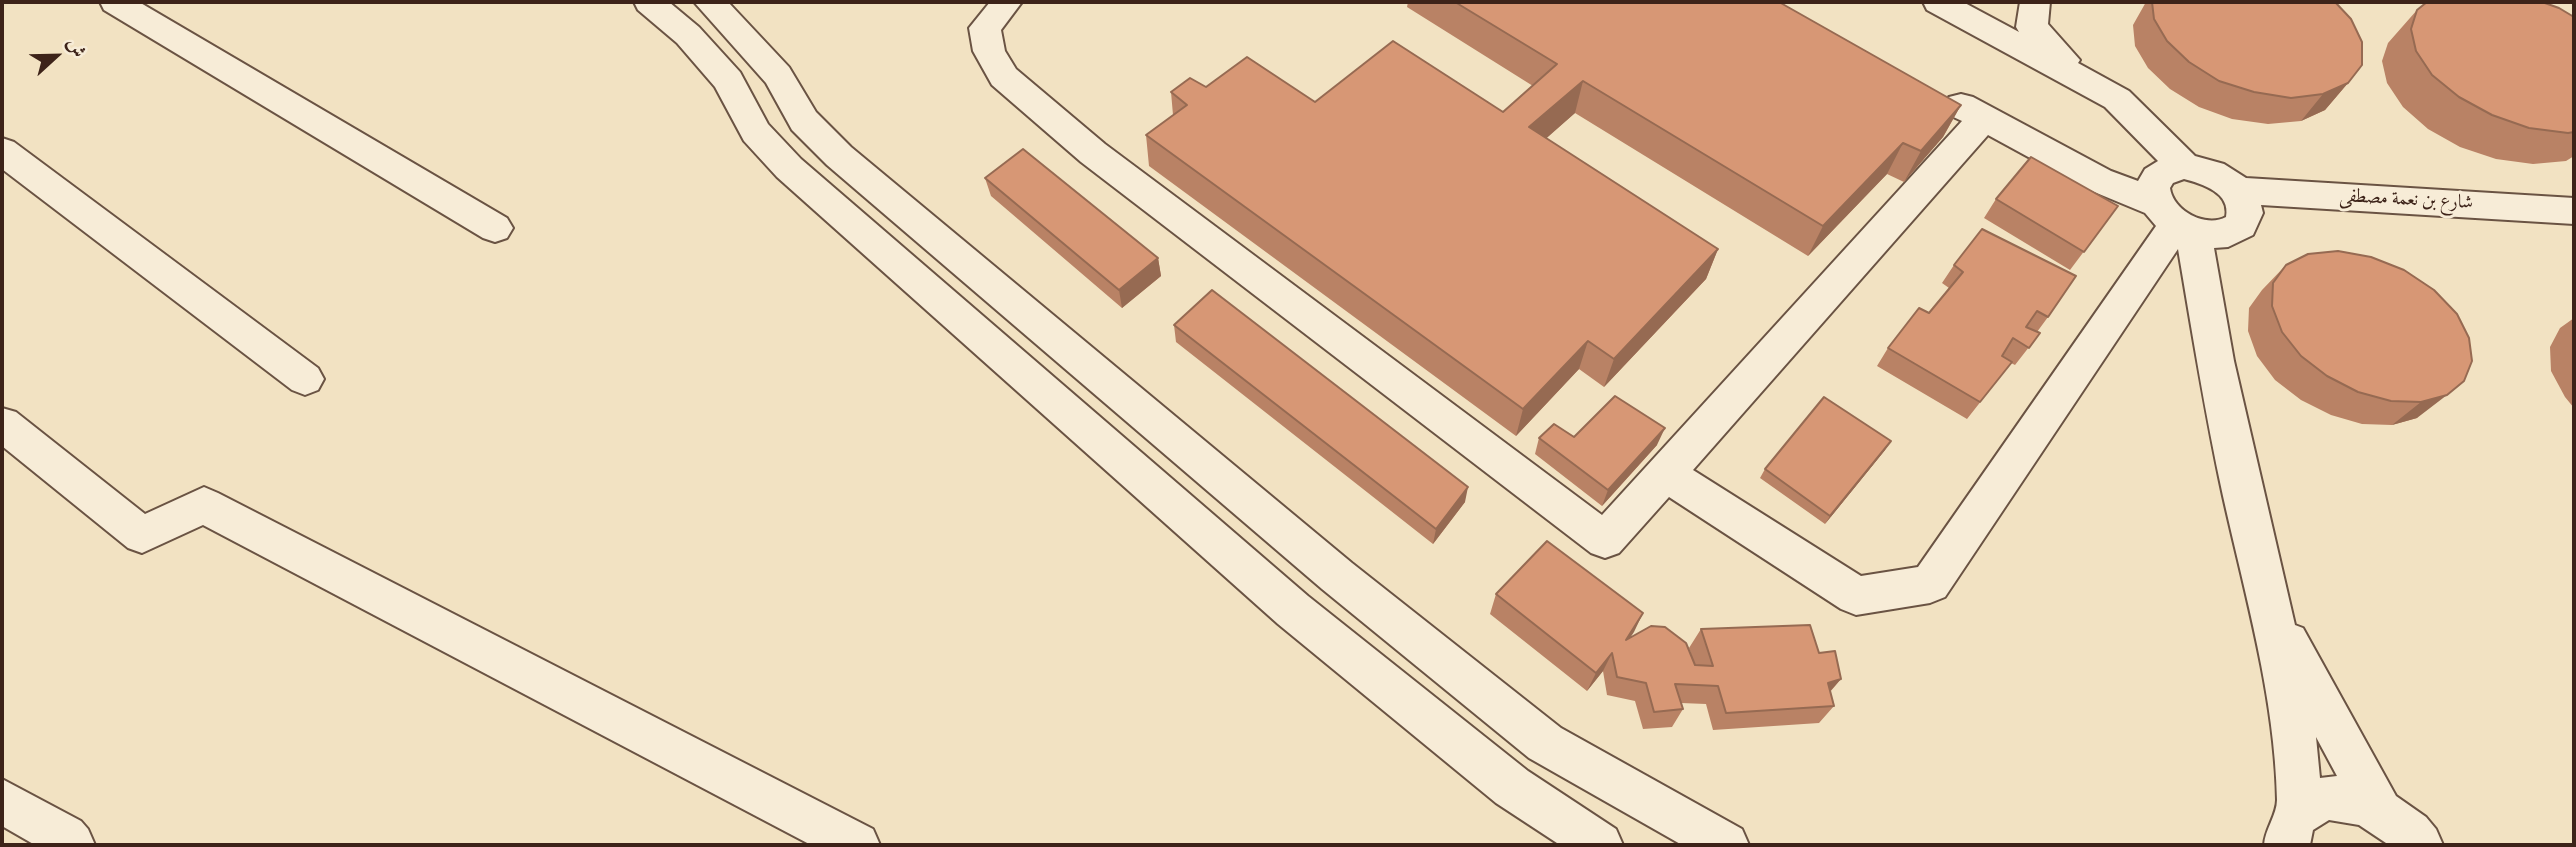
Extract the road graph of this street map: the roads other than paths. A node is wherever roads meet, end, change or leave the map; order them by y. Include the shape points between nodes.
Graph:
1 (115, 2) edge
2 (649, 2) edge
3 (709, 2) edge
4 (1007, 2) edge
5 (1938, 2) edge
6 (2035, 2) edge
7 (2085, 81) junction
8 (1938, 93) edge
9 (1984, 118) junction
10 (2, 151) edge
11 (2184, 166) junction
12 (2239, 191) junction
13 (2574, 211) edge
14 (2175, 219) junction
15 (495, 228) dead end
16 (305, 379) dead end
17 (2, 424) edge
18 (1665, 473) junction
19 (2271, 609) junction
20 (2, 801) edge
21 (2380, 811) junction
22 (2294, 828) edge
23 (72, 845) edge
24 (857, 845) edge
25 (1600, 845) edge
26 (1726, 845) edge
27 (2420, 845) edge

1 - 15 street
2 - 25 street via 728,80 756,132 789,168 1293,610 1512,788
3 - 26 street via 778,75 804,121 839,156 1337,576 1545,743
4 - 18 street via 985,28 989,51 1003,77 1093,153 1605,540
5 - 7 street
6 - 7 street via 2032,27
7 - 11 street via 2117,99
8 - 9 street
9 - 14 street
9 - 18 street
10 - 16 street
11 - 12 street via 2214,173
11 - 14 street via 2161,173 2152,192
12 - 13 street, شارع بن نعمة مصطفى
12 - 14 street via 2247,213 2236,230 2216,234
14 - 18 street via 1930,584 1856,596
14 - 19 street via 2215,361
17 - 24 street via 142,536 204,505
19 - 21 street
19 - 22 street via 2296,747
20 - 23 street
21 - 22 street via 2349,799 2325,798 2306,804
21 - 27 street

